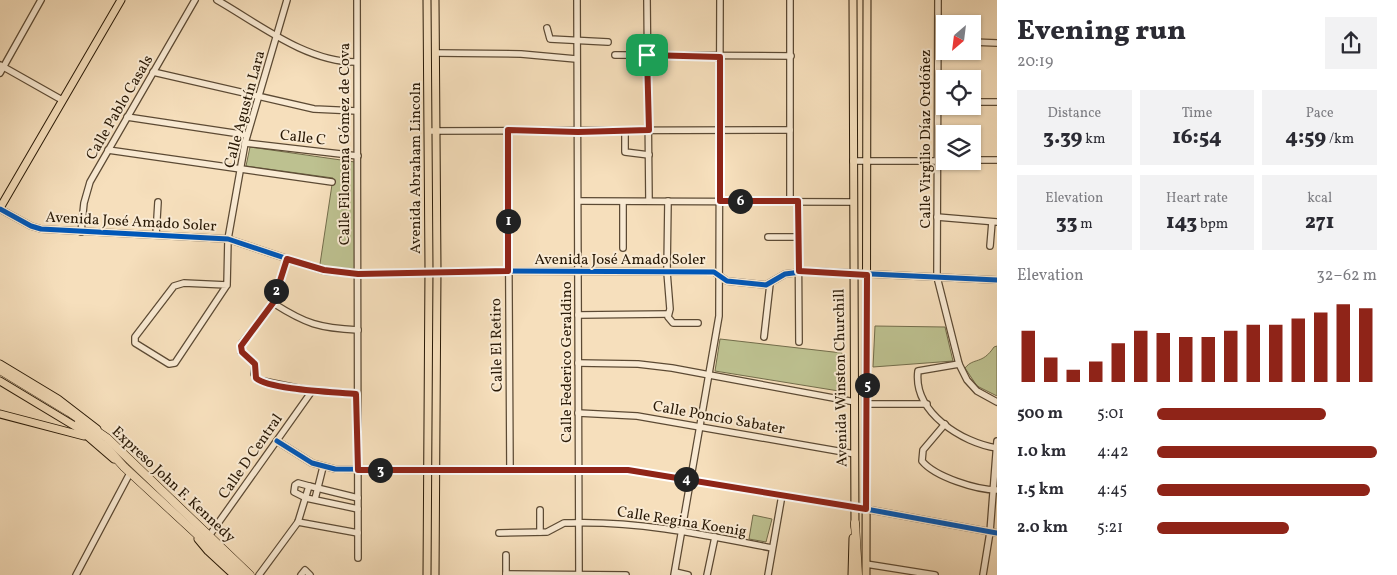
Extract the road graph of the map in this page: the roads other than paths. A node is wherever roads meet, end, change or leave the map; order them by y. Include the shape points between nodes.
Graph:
1 (41, 0) edge
2 (116, 0) edge
3 (121, 0) edge
4 (195, 0) edge
5 (217, 0) edge
6 (287, 0) edge
7 (357, 0) edge
8 (427, 0) edge
9 (435, 0) edge
10 (577, 0) edge
11 (647, 0) edge
12 (720, 0) edge
13 (790, 0) edge
14 (853, 0) edge
15 (867, 0) edge
16 (938, 0) edge
17 (938, 15) edge
18 (547, 28) dead end
19 (278, 36) junction
20 (577, 42) junction
21 (608, 42) dead end
22 (981, 42) edge
23 (997, 43) edge
24 (436, 53) junction
25 (615, 55) dead end
26 (647, 55) junction
27 (791, 56) junction
28 (720, 57) junction
29 (576, 59) junction
30 (356, 62) junction
31 (2, 66) edge
32 (153, 72) junction
33 (0, 73) edge
34 (259, 97) junction
35 (60, 99) junction
36 (981, 102) edge
37 (997, 102) edge
38 (357, 111) junction
39 (128, 117) junction
40 (508, 130) junction
41 (649, 130) junction
42 (790, 130) junction
43 (433, 131) junction
44 (624, 131) junction
45 (720, 131) junction
46 (578, 132) junction
47 (247, 135) junction
48 (245, 143) junction
49 (108, 150) junction
50 (649, 154) junction
51 (358, 156) junction
52 (867, 160) junction
53 (936, 160) edge
54 (981, 160) edge
55 (997, 160) edge
56 (853, 161) junction
57 (241, 168) junction
58 (937, 170) edge
59 (332, 182) dead end
60 (0, 199) edge
61 (578, 201) junction
62 (649, 201) junction
63 (668, 201) junction
64 (720, 201) junction
65 (790, 201) junction
66 (798, 201) junction
67 (158, 202) dead end
68 (623, 202) junction
69 (853, 202) junction
70 (0, 208) edge
71 (937, 217) junction
72 (994, 222) edge
73 (81, 232) junction
74 (156, 235) junction
75 (768, 237) dead end
76 (799, 237) junction
77 (228, 239) junction
78 (990, 246) dead end
79 (623, 248) dead end
80 (287, 259) junction
81 (508, 271) junction
82 (799, 271) junction
83 (433, 272) junction
84 (667, 272) junction
85 (579, 273) junction
86 (358, 274) junction
87 (853, 274) junction
88 (720, 275) junction
89 (867, 275) junction
90 (937, 277) junction
91 (997, 280) edge
92 (770, 284) junction
93 (227, 285) junction
94 (273, 303) junction
95 (668, 314) junction
96 (578, 315) junction
97 (698, 323) dead end
98 (358, 330) junction
99 (764, 337) dead end
100 (799, 342) dead end
101 (578, 363) junction
102 (0, 364) edge
103 (959, 364) junction
104 (0, 370) edge
105 (0, 376) edge
106 (709, 376) junction
107 (0, 381) edge
108 (312, 391) junction
109 (356, 394) junction
110 (855, 402) junction
111 (997, 402) edge
112 (52, 404) junction
113 (867, 404) junction
114 (926, 404) junction
115 (578, 413) junction
116 (0, 414) edge
117 (945, 424) junction
118 (700, 427) junction
119 (106, 438) junction
120 (92, 440) junction
121 (277, 441) junction
122 (997, 441) edge
123 (997, 448) edge
124 (855, 454) junction
125 (323, 467) junction
126 (578, 469) junction
127 (127, 470) junction
128 (358, 470) junction
129 (432, 470) junction
130 (510, 470) junction
131 (691, 480) junction
132 (309, 486) junction
133 (317, 488) junction
134 (995, 490) edge
135 (782, 495) junction
136 (306, 498) junction
137 (358, 498) junction
138 (315, 499) junction
139 (855, 507) junction
140 (358, 509) junction
141 (866, 509) junction
142 (540, 510) dead end
143 (298, 522) junction
144 (578, 522) junction
145 (855, 523) junction
146 (683, 531) junction
147 (540, 532) junction
148 (990, 532) junction
149 (358, 533) junction
150 (499, 533) dead end
151 (997, 534) edge
152 (209, 536) junction
153 (715, 537) junction
154 (772, 548) junction
155 (506, 555) dead end
156 (358, 558) dead end
157 (866, 564) junction
158 (237, 573) edge
159 (506, 574) edge
160 (579, 574) edge
161 (675, 574) edge
162 (76, 575) edge
163 (250, 575) edge
164 (259, 575) edge
165 (301, 575) edge
166 (310, 575) edge
167 (427, 575) edge
168 (435, 575) edge
169 (626, 575) edge
170 (688, 575) edge
171 (707, 575) edge
172 (768, 575) edge
173 (852, 575) edge
174 (858, 575) edge
175 (866, 575) edge
176 (935, 575) edge
177 (983, 575) edge

1 - 31 street
2 - 35 main road
3 - 35 main road
4 - 32 street, Calle Pablo Casals
5 - 19 street
6 - 19 street, Calle Agustín Lara
7 - 30 street, Calle Filomena Gómez de Cova
8 - 43 main road, Avenida Abraham Lincoln
9 - 24 main road, Avenida Abraham Lincoln
10 - 20 street, Calle Federico Geraldino
11 - 26 street
12 - 28 street
13 - 27 street
14 - 56 main road, Avenida Winston Churchill
15 - 52 main road, Avenida Winston Churchill
16 - 17 street, Calle Virgilio Díaz Ordóñez
18 - 20 street via 550,39
19 - 30 street via 326,58
19 - 34 street, Calle Agustín Lara
20 - 21 street
20 - 29 street, Calle Federico Geraldino
22 - 23 street
24 - 29 street via 521,54
24 - 43 main road, Avenida Abraham Lincoln
25 - 26 street
26 - 28 street
26 - 41 street
27 - 28 street
27 - 42 street
28 - 45 street
29 - 46 street, Calle Federico Geraldino
30 - 38 street, Calle Filomena Gómez de Cova
31 - 33 street
31 - 35 street
32 - 34 street
32 - 39 street, Calle Pablo Casals
34 - 38 street via 314,109
34 - 47 street, Calle Agustín Lara
35 - 60 main road
35 - 70 main road
36 - 37 street
38 - 51 street, Calle Filomena Gómez de Cova
39 - 47 street
39 - 49 street, Calle Pablo Casals
40 - 43 street
40 - 46 street
40 - 81 street, Calle El Retiro
41 - 44 street
41 - 45 street
41 - 50 street
42 - 45 street
42 - 65 street
43 - 83 main road, Avenida Abraham Lincoln
44 - 46 street
44 - 50 street via 626,153
45 - 64 street
46 - 61 street, Calle Federico Geraldino
47 - 48 street, Calle Agustín Lara
48 - 51 street, Calle C
48 - 57 street, Calle Agustín Lara
49 - 57 street
49 - 73 street, Calle Pablo Casals via 86,192
50 - 62 street
51 - 86 street, Calle Filomena Gómez de Cova
52 - 53 street
52 - 56 street
52 - 89 main road, Avenida Winston Churchill
54 - 55 street
56 - 69 main road, Avenida Winston Churchill
57 - 59 street
57 - 77 street, Calle Agustín Lara
58 - 71 street, Calle Virgilio Díaz Ordóñez
61 - 68 street
61 - 85 street, Calle Federico Geraldino
62 - 63 street
62 - 68 street
63 - 64 street
63 - 84 street
64 - 65 street
64 - 88 street
65 - 66 street
66 - 69 street
66 - 76 street
67 - 74 street
68 - 79 street
69 - 87 main road, Avenida Winston Churchill
70 - 73 street, Avenida José Amado Soler via 41,229
71 - 72 street
71 - 90 street, Calle Virgilio Díaz Ordóñez
72 - 78 street
73 - 74 street, Avenida José Amado Soler
74 - 77 street, Avenida José Amado Soler
75 - 76 street
76 - 82 street
77 - 80 street, Avenida José Amado Soler
77 - 93 street, Calle Agustín Lara
80 - 86 street, Avenida José Amado Soler via 324,270
80 - 94 street
81 - 83 street, Avenida José Amado Soler
81 - 85 street, Avenida José Amado Soler
81 - 130 street, Calle El Retiro
82 - 87 street, Avenida José Amado Soler
82 - 92 street, Avenida José Amado Soler via 785,274
82 - 100 street
83 - 86 street, Avenida José Amado Soler
83 - 129 main road, Avenida Abraham Lincoln
84 - 85 street, Avenida José Amado Soler
84 - 88 street, Avenida José Amado Soler via 714,272
84 - 95 street
85 - 96 street, Calle Federico Geraldino
86 - 98 street, Calle Filomena Gómez de Cova
87 - 89 street, Avenida José Amado Soler
87 - 110 main road, Avenida Winston Churchill
88 - 92 street, Avenida José Amado Soler via 734,283
88 - 106 street
89 - 90 street, Avenida José Amado Soler
89 - 113 main road, Avenida Winston Churchill
90 - 91 street, Avenida José Amado Soler
90 - 103 street, Calle Virgilio Díaz Ordóñez
92 - 99 street
93 - 93 street via 184,283 174,286 135,337 135,342 169,364 175,363
94 - 98 street via 310,324 329,329
94 - 108 street via 242,343 242,352 255,364 254,374 258,380
95 - 96 street
95 - 97 street via 670,322
96 - 101 street, Calle Federico Geraldino
98 - 109 street, Calle Filomena Gómez de Cova
101 - 106 street via 638,364
101 - 115 street, Calle Federico Geraldino
102 - 119 main road via 58,399
103 - 111 street, Calle Virgilio Díaz Ordóñez via 977,391
103 - 114 street via 918,371
104 - 112 highway, Expreso John F. Kennedy
105 - 112 highway, Expreso John F. Kennedy
106 - 110 street
106 - 118 street
107 - 120 main road via 57,414
108 - 109 street
108 - 121 street, Calle D Central
109 - 128 street, Calle Filomena Gómez de Cova
110 - 124 main road, Avenida Winston Churchill
112 - 119 highway, Expreso John F. Kennedy
112 - 127 highway, Expreso John F. Kennedy via 106,447
113 - 114 street
113 - 141 main road, Avenida Winston Churchill
114 - 117 street
115 - 118 street, Calle Poncio Sabater via 637,416
115 - 126 street, Calle Federico Geraldino
116 - 120 main road
117 - 123 street via 976,443
117 - 134 street via 923,450 922,461 956,481
118 - 124 street, Calle Poncio Sabater
118 - 131 street
119 - 152 highway, Expreso John F. Kennedy
120 - 127 main road
121 - 125 street
121 - 152 street, Calle D Central
122 - 123 street
123 - 134 street
124 - 139 main road, Avenida Winston Churchill
125 - 128 street
125 - 133 street
126 - 130 street
126 - 131 street via 628,470
126 - 144 street, Calle Federico Geraldino
127 - 158 highway, Expreso John F. Kennedy
127 - 162 street
128 - 129 street
128 - 137 street, Calle Filomena Gómez de Cova
129 - 130 street
129 - 167 main road, Avenida Abraham Lincoln
129 - 168 main road, Avenida Abraham Lincoln
131 - 135 street
131 - 146 street
132 - 133 street
132 - 136 street
132 - 136 street via 298,483 294,489 296,494
133 - 137 street
133 - 138 street
134 - 148 street
135 - 139 street
135 - 154 street
136 - 138 street
136 - 143 street
137 - 140 street, Calle Filomena Gómez de Cova
138 - 140 street
139 - 141 street
139 - 145 main road, Avenida Winston Churchill
140 - 149 street, Calle Filomena Gómez de Cova
141 - 148 street
141 - 157 main road, Avenida Winston Churchill
142 - 147 street
143 - 149 street
143 - 164 street
144 - 146 street, Calle Regina Koenig via 623,522
144 - 147 street, Calle Regina Koenig via 564,523
144 - 160 street, Calle Federico Geraldino
145 - 173 main road, Avenida Winston Churchill
145 - 174 highway
146 - 153 street, Calle Regina Koenig
146 - 161 street
147 - 150 street, Calle Regina Koenig
148 - 151 street
148 - 177 street
149 - 156 street, Calle Filomena Gómez de Cova
152 - 163 highway, Expreso John F. Kennedy
153 - 154 street, Calle Regina Koenig
153 - 171 street
154 - 172 street
155 - 159 street
157 - 175 main road, Avenida Winston Churchill
157 - 176 street
159 - 160 street
160 - 169 street
161 - 170 street
165 - 166 street via 305,570

